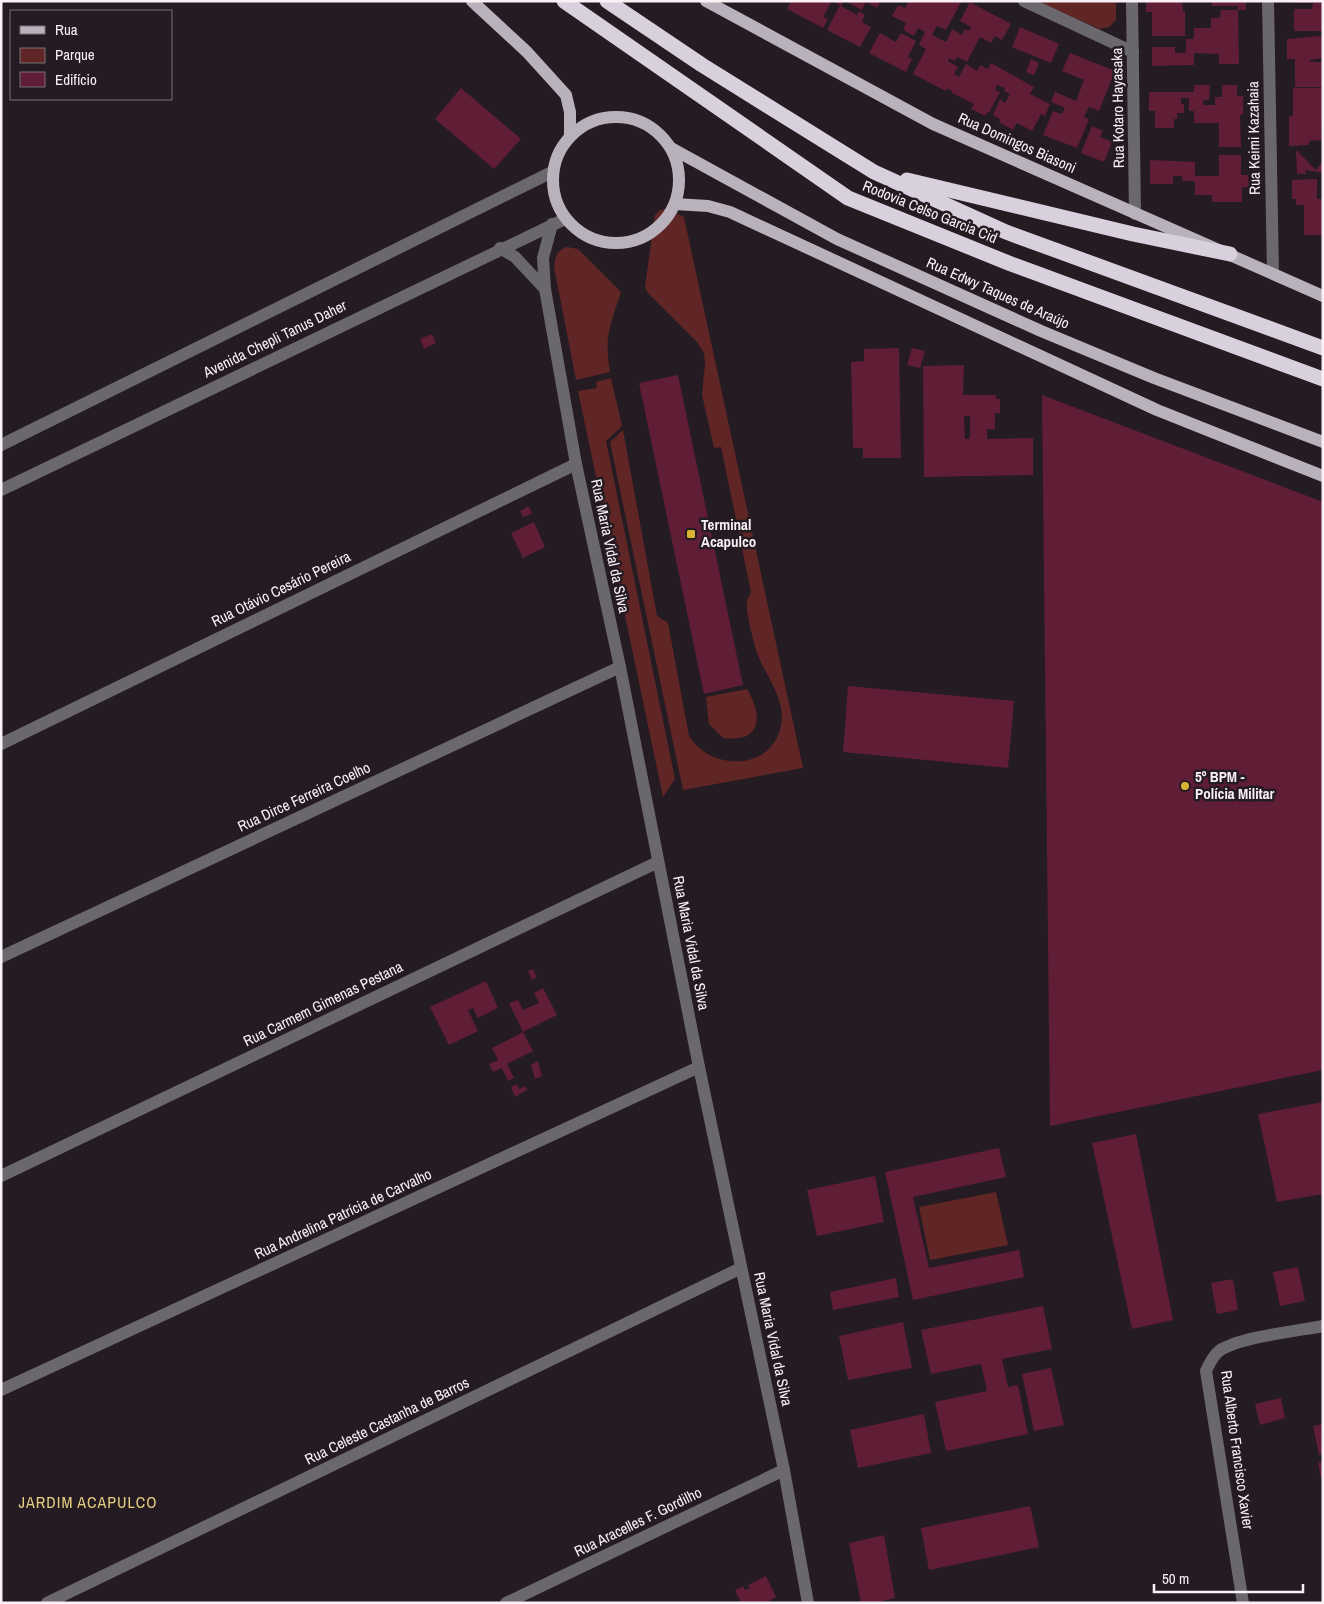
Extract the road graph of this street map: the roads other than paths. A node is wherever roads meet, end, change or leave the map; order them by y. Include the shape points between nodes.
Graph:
1 (472, 1) edge
2 (564, 1) edge
3 (607, 1) edge
4 (706, 1) edge
5 (1024, 1) edge
6 (1132, 1) edge
7 (1268, 1) edge
8 (1133, 52) junction
9 (570, 136) junction
10 (671, 148) junction
11 (552, 172) junction
12 (874, 172) junction
13 (676, 204) junction
14 (1135, 214) junction
15 (565, 219) junction
16 (552, 224) junction
17 (500, 248) junction
18 (1230, 254) junction
19 (1273, 274) junction
20 (545, 289) junction
21 (1323, 296) edge
22 (1323, 348) edge
23 (1323, 379) edge
24 (1323, 442) edge
25 (1, 445) edge
26 (576, 464) junction
27 (1323, 476) edge
28 (1, 490) edge
29 (620, 667) junction
30 (1, 744) edge
31 (658, 862) junction
32 (1, 957) edge
33 (699, 1067) junction
34 (1, 1176) edge
35 (740, 1268) junction
36 (1323, 1326) edge
37 (1, 1390) edge
38 (784, 1470) junction
39 (47, 1603) edge
40 (506, 1603) edge
41 (808, 1603) edge
42 (1243, 1603) edge

1 - 9 main road via 527,52 566,95
2 - 23 highway, Rodovia Celso Garcia Cid via 848,198 1011,264
3 - 12 highway, Rodovia Celso Garcia Cid via 702,65
4 - 14 main road, Rua Domingos Biasoni via 933,124
5 - 8 street
6 - 8 street, Rua Kotaro Hayasaka
7 - 19 street, Rua Keimi Kazahaia
8 - 14 street, Rua Kotaro Hayasaka
9 - 10 main road via 586,124 605,118 625,118 651,128
9 - 11 main road via 558,153
10 - 13 main road via 678,166 680,185
10 - 24 main road, Rua Edwy Taques de Araújo via 837,239 1040,331
11 - 15 main road via 553,192
11 - 25 street, Avenida Chepli Tanus Daher
12 - 18 highway
12 - 22 highway, Rodovia Celso Garcia Cid via 1006,232
13 - 15 main road via 666,220 650,234 631,242 611,244 591,239
13 - 27 main road via 708,206 730,212 1157,410
14 - 18 main road, Rua Domingos Biasoni
15 - 16 street, Avenida Chepli Tanus Daher
16 - 17 street, Avenida Chepli Tanus Daher
16 - 20 street, Rua Maria Vidal da Silva via 543,258
17 - 20 street via 515,257
17 - 28 street, Avenida Chepli Tanus Daher
18 - 19 main road, Rua Domingos Biasoni
19 - 21 main road, Rua Domingos Biasoni
20 - 26 street, Rua Maria Vidal da Silva
26 - 29 street, Rua Maria Vidal da Silva
26 - 30 street, Rua Otávio Cesário Pereira
29 - 31 street, Rua Maria Vidal da Silva
29 - 32 street, Rua Dirce Ferreira Coelho
31 - 33 street, Rua Maria Vidal da Silva
31 - 34 street, Rua Carmem Gimenas Pestana
33 - 35 street, Rua Maria Vidal da Silva
33 - 37 street, Rua Andrelina Patrícia de Carvalho
35 - 38 street, Rua Maria Vidal da Silva
35 - 39 street, Rua Celeste Castanha de Barros
36 - 42 street, Rua Alberto Francisco Xavier via 1235,1343 1212,1358 1206,1371
38 - 40 street, Rua Aracelles F. Gordilho
38 - 41 street, Rua Maria Vidal da Silva

